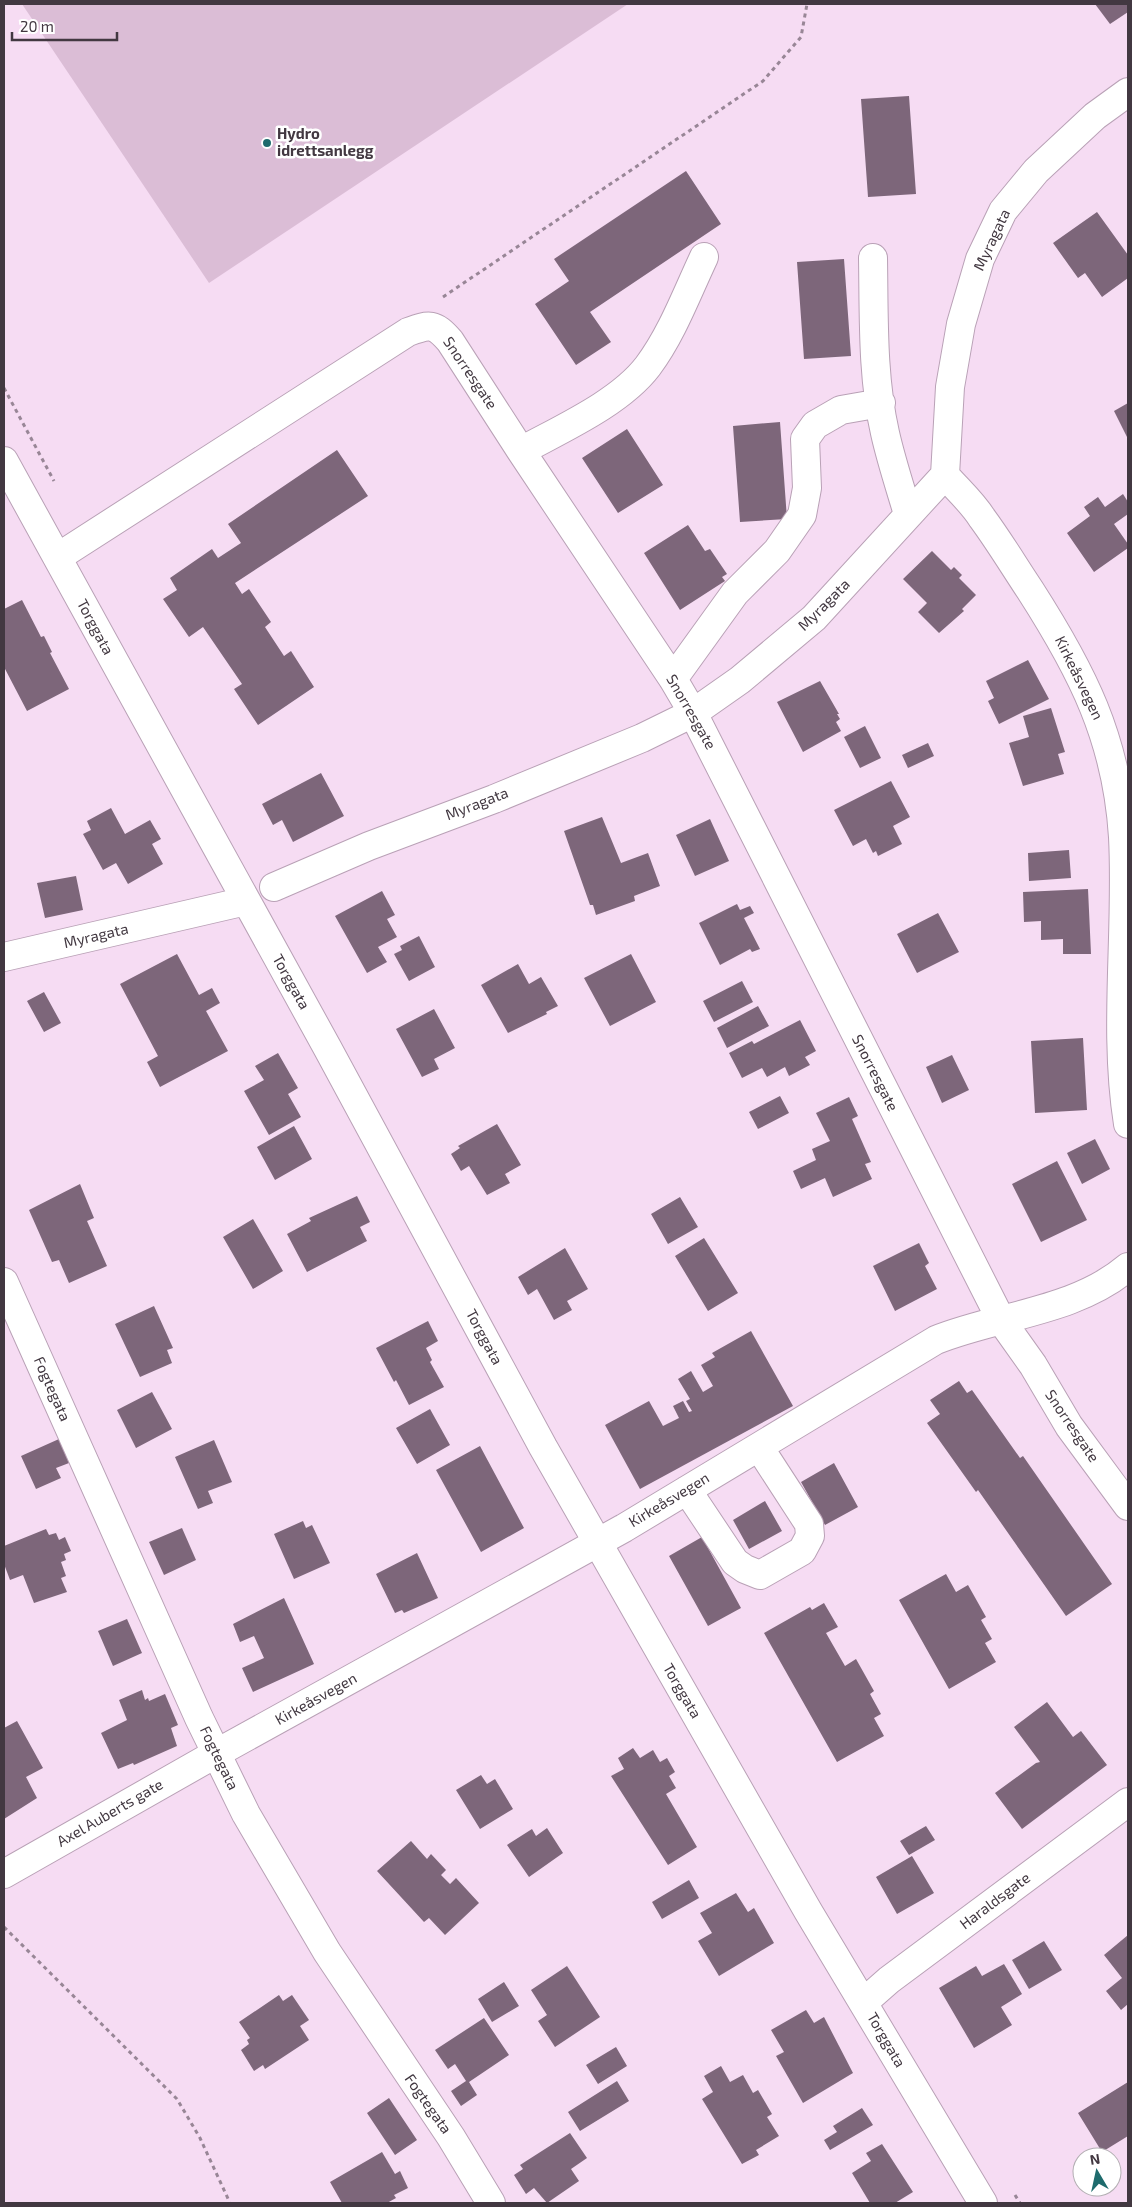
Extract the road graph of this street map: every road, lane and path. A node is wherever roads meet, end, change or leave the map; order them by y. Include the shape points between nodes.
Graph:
1 (807, 4) edge
2 (1128, 92) edge
3 (704, 257) dead end
4 (873, 258) dead end
5 (426, 326) junction
6 (881, 403) junction
7 (521, 452) junction
8 (5, 468) edge
9 (945, 475) junction
10 (908, 514) junction
11 (58, 557) junction
12 (673, 679) junction
13 (693, 713) junction
14 (274, 887) dead end
15 (246, 901) junction
16 (4, 957) edge
17 (1128, 1124) edge
18 (1128, 1267) edge
19 (4, 1282) edge
20 (1001, 1320) junction
21 (759, 1446) junction
22 (687, 1490) junction
23 (1128, 1506) edge
24 (598, 1543) junction
25 (216, 1753) junction
26 (1128, 1802) edge
27 (4, 1874) edge
28 (4, 1927) edge
29 (864, 2002) junction
30 (230, 2203) edge
31 (491, 2203) edge
32 (983, 2203) edge

1 - 5 path via 801,37 763,81 444,296
2 - 9 street, Myragata via 1095,116 1036,171 1003,211 980,259 961,324 950,387
3 - 7 street via 647,367 625,389 598,408
4 - 6 street via 874,352
5 - 7 street, Snorresgate via 438,328 450,341
5 - 11 street, Snorresgate via 408,332 352,366
6 - 10 street via 885,432
6 - 12 street via 841,410 815,425 805,439 807,488 802,515 777,551 735,593
7 - 12 street, Snorresgate
8 - 11 street, Torggata
9 - 10 street, Myragata
9 - 17 street, Kirkeåsvegen via 981,516 1052,624 1085,684 1114,767 1123,838 1122,1030
10 - 13 street, Myragata via 814,618 740,680
11 - 15 street, Torggata
12 - 13 street, Snorresgate
13 - 14 street, Myragata via 642,738
13 - 20 street, Snorresgate
15 - 16 street, Myragata
15 - 24 street, Torggata
18 - 20 street, Kirkeåsvegen via 1108,1281 1049,1309
19 - 25 street, Fogtegata
20 - 21 street, Kirkeåsvegen via 936,1340
20 - 23 street, Snorresgate via 1033,1365 1069,1426
21 - 22 street, Kirkeåsvegen
21 - 22 street via 809,1524 808,1543 802,1551 775,1568 760,1575 735,1562
22 - 24 street, Kirkeåsvegen
24 - 25 street, Kirkeåsvegen
24 - 29 street, Torggata via 808,1912
25 - 27 street, Axel Auberts gate
25 - 31 street, Fogtegata via 246,1814 327,1952 451,2137
26 - 29 street, Haraldsgate
28 - 30 path via 177,2099 200,2138
29 - 32 street, Torggata

